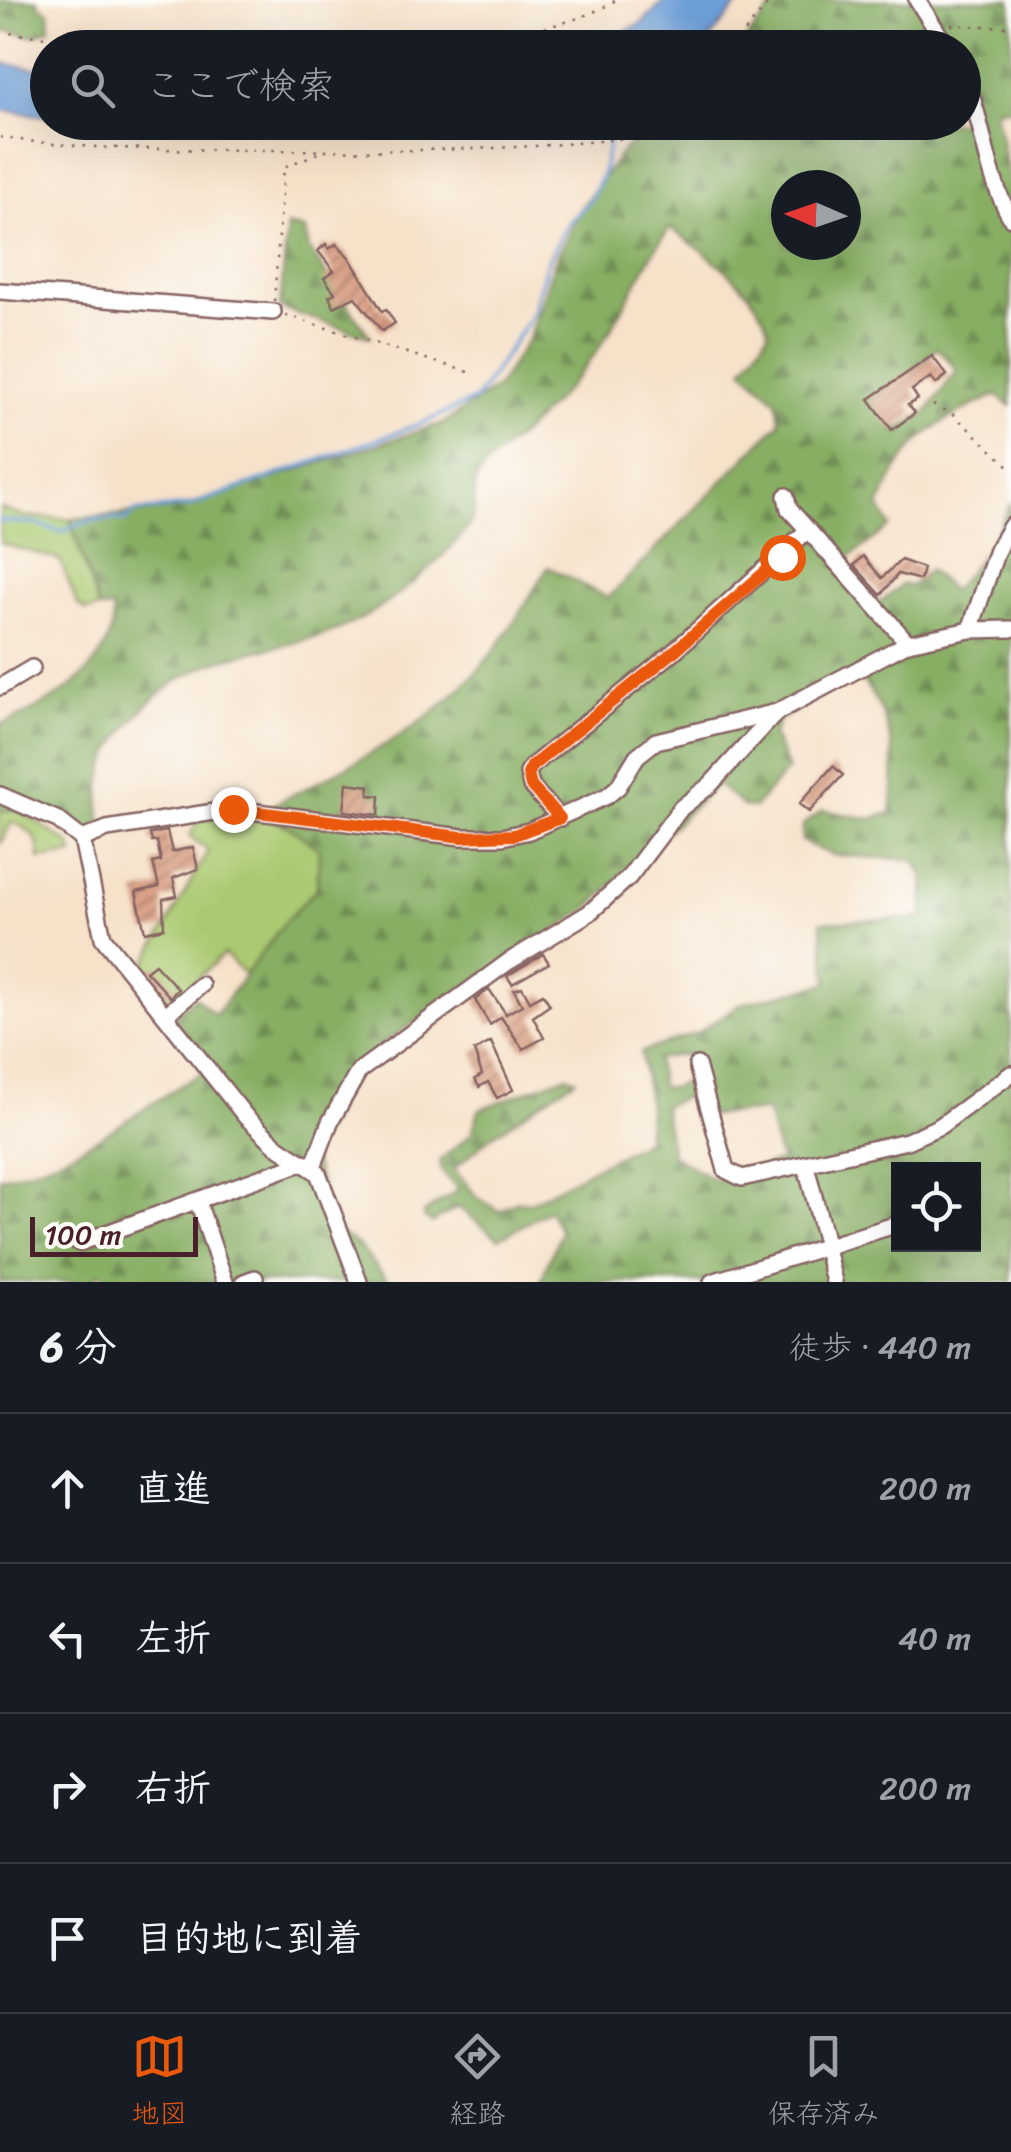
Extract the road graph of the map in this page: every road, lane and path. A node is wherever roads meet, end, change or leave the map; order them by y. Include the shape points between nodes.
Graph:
1 (616, 0) edge
2 (771, 0) edge
3 (917, 0) edge
4 (935, 24) junction
5 (1011, 27) edge
6 (536, 30) edge
7 (747, 30) edge
8 (938, 30) edge
9 (0, 32) edge
10 (30, 35) edge
11 (981, 127) edge
12 (0, 137) edge
13 (30, 140) edge
14 (32, 140) edge
15 (611, 140) edge
16 (324, 151) junction
17 (1011, 218) edge
18 (0, 291) edge
19 (273, 312) junction
20 (468, 372) dead end
21 (933, 405) dead end
22 (1011, 468) edge
23 (786, 496) dead end
24 (1011, 526) edge
25 (808, 530) junction
26 (1011, 629) edge
27 (970, 630) junction
28 (908, 643) junction
29 (32, 668) dead end
30 (0, 687) edge
31 (777, 712) junction
32 (0, 795) edge
33 (560, 818) junction
34 (82, 839) junction
35 (200, 985) dead end
36 (166, 1015) junction
37 (698, 1066) dead end
38 (1011, 1074) edge
39 (308, 1164) junction
40 (806, 1166) junction
41 (198, 1202) junction
42 (891, 1226) edge
43 (79, 1243) dead end
44 (826, 1248) junction
45 (226, 1282) edge
46 (359, 1282) edge
47 (712, 1282) edge
48 (834, 1282) edge

1 - 6 path via 564,26
2 - 7 path
3 - 4 street
4 - 5 path
4 - 8 street
9 - 10 path
11 - 17 street
12 - 13 path
14 - 16 path
15 - 16 path
16 - 19 path via 284,167
18 - 19 street
19 - 20 path
21 - 22 path via 954,414
23 - 25 street
24 - 27 street
25 - 28 street
25 - 33 street via 671,654 532,766 531,786
26 - 27 street
27 - 28 street
28 - 31 street
29 - 30 street
31 - 33 street via 656,741 636,756 618,786
31 - 39 street via 589,913 508,962 359,1071
32 - 34 street via 58,820
33 - 34 street via 514,835 462,837 233,809 106,829
34 - 36 street via 103,938
35 - 36 street
36 - 39 street via 246,1117
37 - 40 street via 732,1176
38 - 40 street via 940,1126 907,1141
39 - 41 street
39 - 46 street
40 - 44 street
41 - 43 street
41 - 45 street
42 - 44 street
44 - 47 street
44 - 48 street

